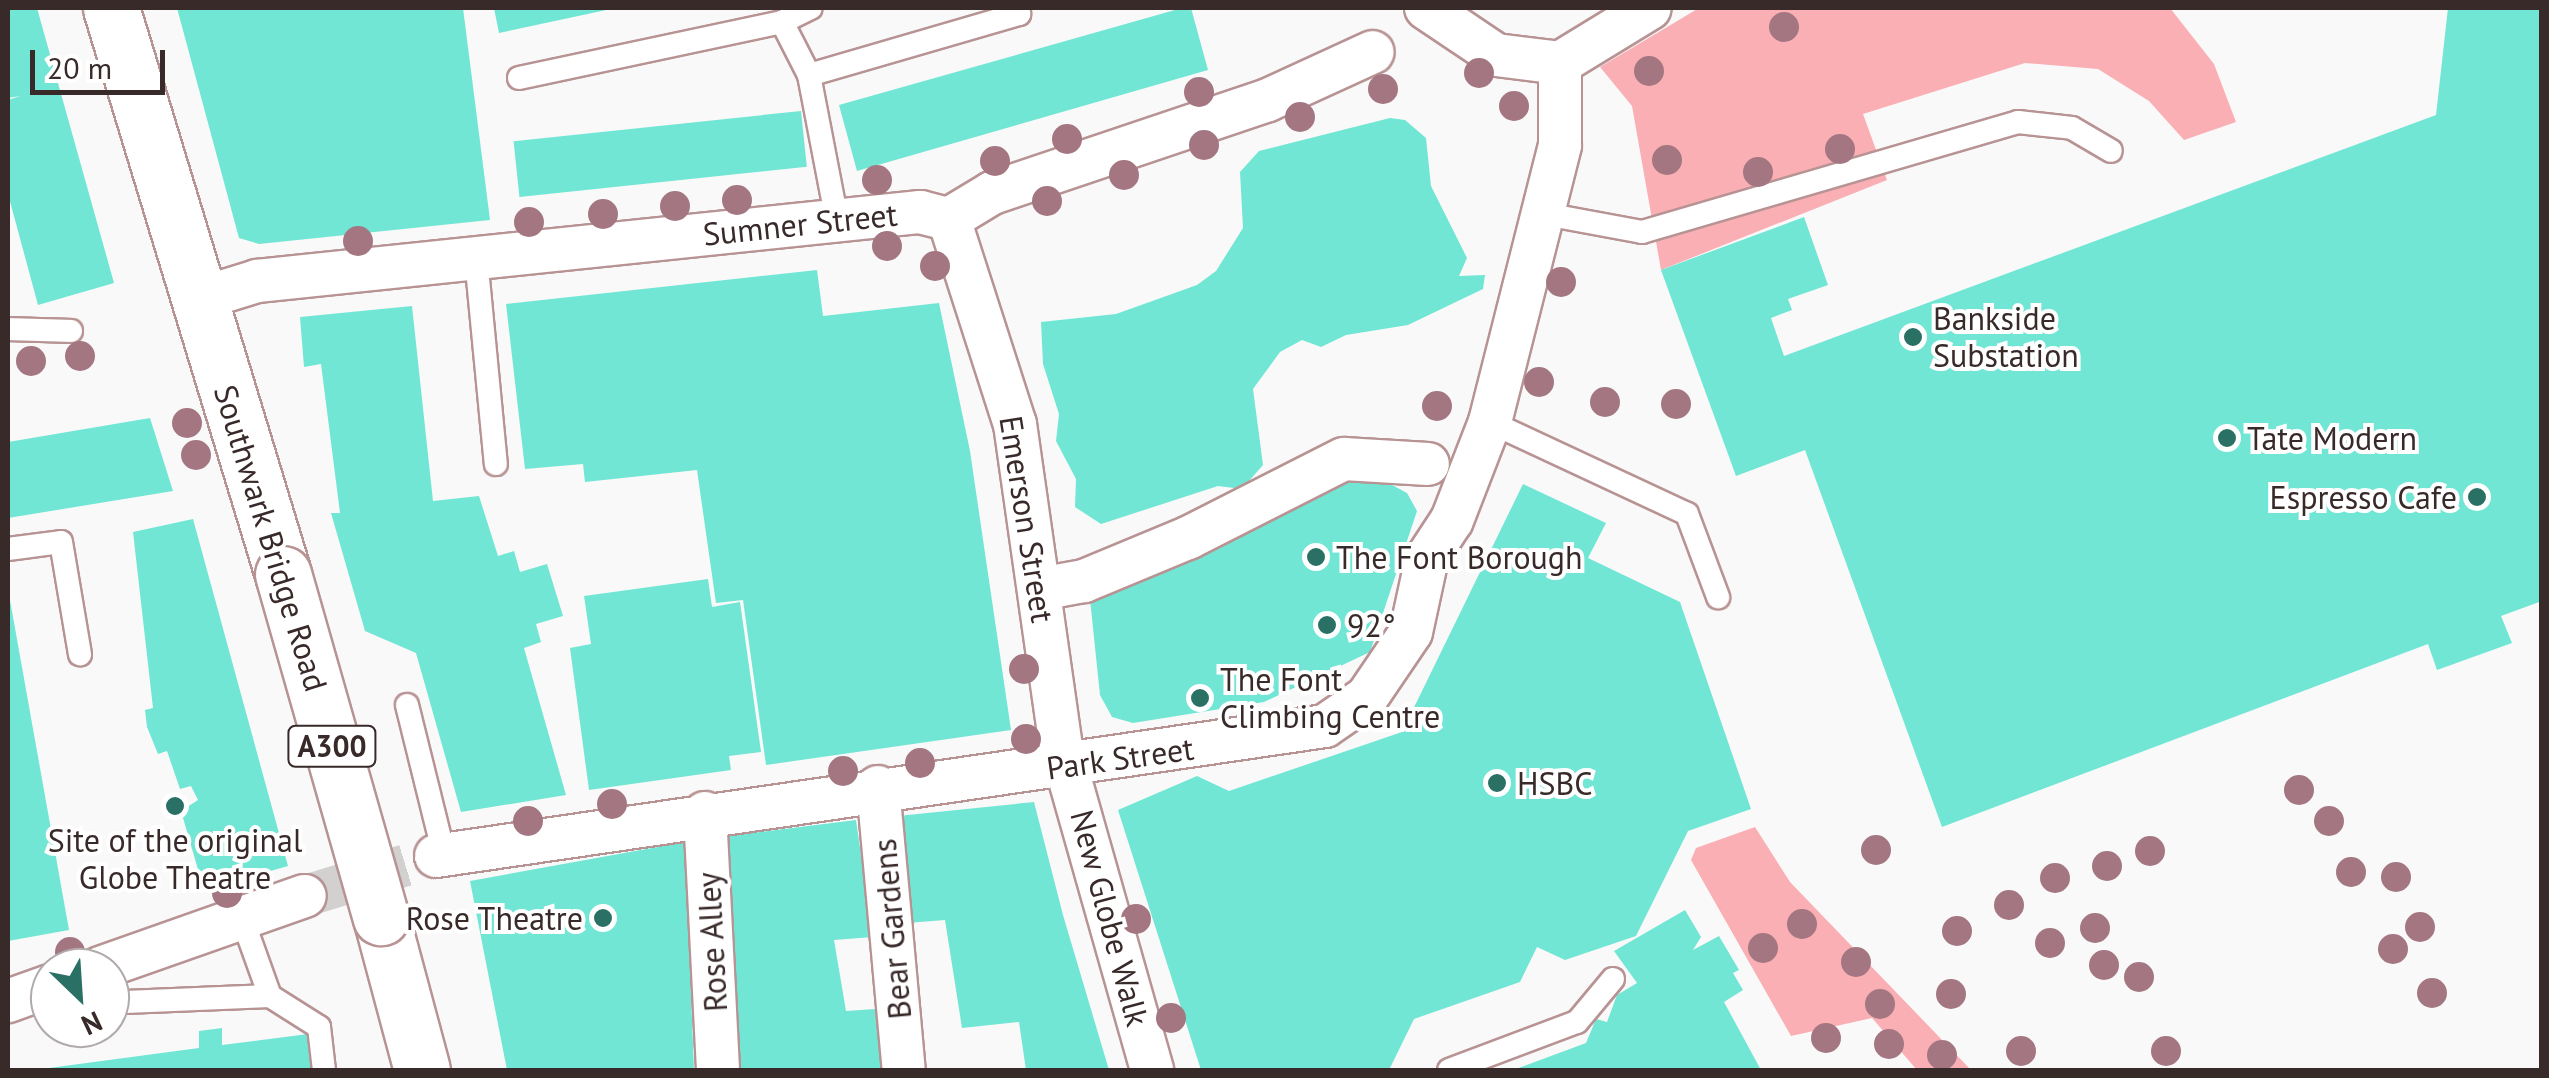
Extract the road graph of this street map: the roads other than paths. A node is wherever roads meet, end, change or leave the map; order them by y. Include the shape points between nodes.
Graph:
1 (111, 8) edge
2 (810, 8) edge
3 (1017, 8) edge
4 (1650, 8) edge
5 (1430, 13) edge
6 (750, 18) edge
7 (782, 22) junction
8 (1373, 52) dead end
9 (1560, 64) junction
10 (809, 74) junction
11 (520, 78) dead end
12 (2111, 151) dead end
13 (1545, 214) junction
14 (949, 219) junction
15 (838, 220) junction
16 (476, 258) junction
17 (199, 300) junction
18 (8, 329) edge
19 (72, 332) dead end
20 (1490, 422) junction
21 (496, 464) dead end
22 (1447, 471) junction
23 (8, 550) edge
24 (1040, 590) junction
25 (1718, 597) dead end
26 (80, 654) dead end
27 (407, 705) dead end
28 (1068, 767) junction
29 (878, 787) junction
30 (705, 813) junction
31 (440, 855) joint
32 (305, 896) tunnel mouth
33 (242, 918) junction
34 (130, 957) edge
35 (1613, 979) dead end
36 (270, 996) junction
37 (130, 1002) edge
38 (324, 1070) edge
39 (422, 1070) edge
40 (718, 1070) edge
41 (904, 1070) edge
42 (1152, 1070) edge
43 (1449, 1070) edge

1 - 17 main road, Southwark Bridge Road / A300
2 - 7 lane
3 - 10 lane via 1020,14
4 - 9 street
5 - 9 street via 1496,55
6 - 7 lane
6 - 11 lane
7 - 10 lane
8 - 14 street via 1268,100 992,193
9 - 13 street, Park Street via 1560,145
10 - 15 lane
12 - 13 lane via 2072,128 2018,122 1642,232
13 - 20 street, Park Street
14 - 15 street, Sumner Street via 920,212
14 - 24 street, Emerson Street via 1016,424
15 - 16 street, Sumner Street
16 - 17 street, Sumner Street via 257,281
16 - 21 lane
17 - 39 main road, Southwark Bridge Road / A300, bridge via 284,574
18 - 19 lane
20 - 22 street, Park Street
20 - 25 lane via 1687,514
22 - 24 street via 1344,459 1188,538 1084,581
22 - 28 street, Park Street via 1452,520 1427,558 1426,587 1397,660 1367,697 1324,726
23 - 26 lane via 61,542
24 - 28 street, Emerson Street
27 - 31 lane
28 - 29 street, Park Street
28 - 42 street, New Globe Walk
29 - 30 street, Park Street via 768,791
29 - 41 street, Bear Gardens
30 - 31 street, Park Street
30 - 40 street, Rose Alley
32 - 33 street
33 - 34 street
33 - 36 lane
35 - 43 lane via 1576,1022
36 - 37 lane
36 - 38 lane via 319,1026

